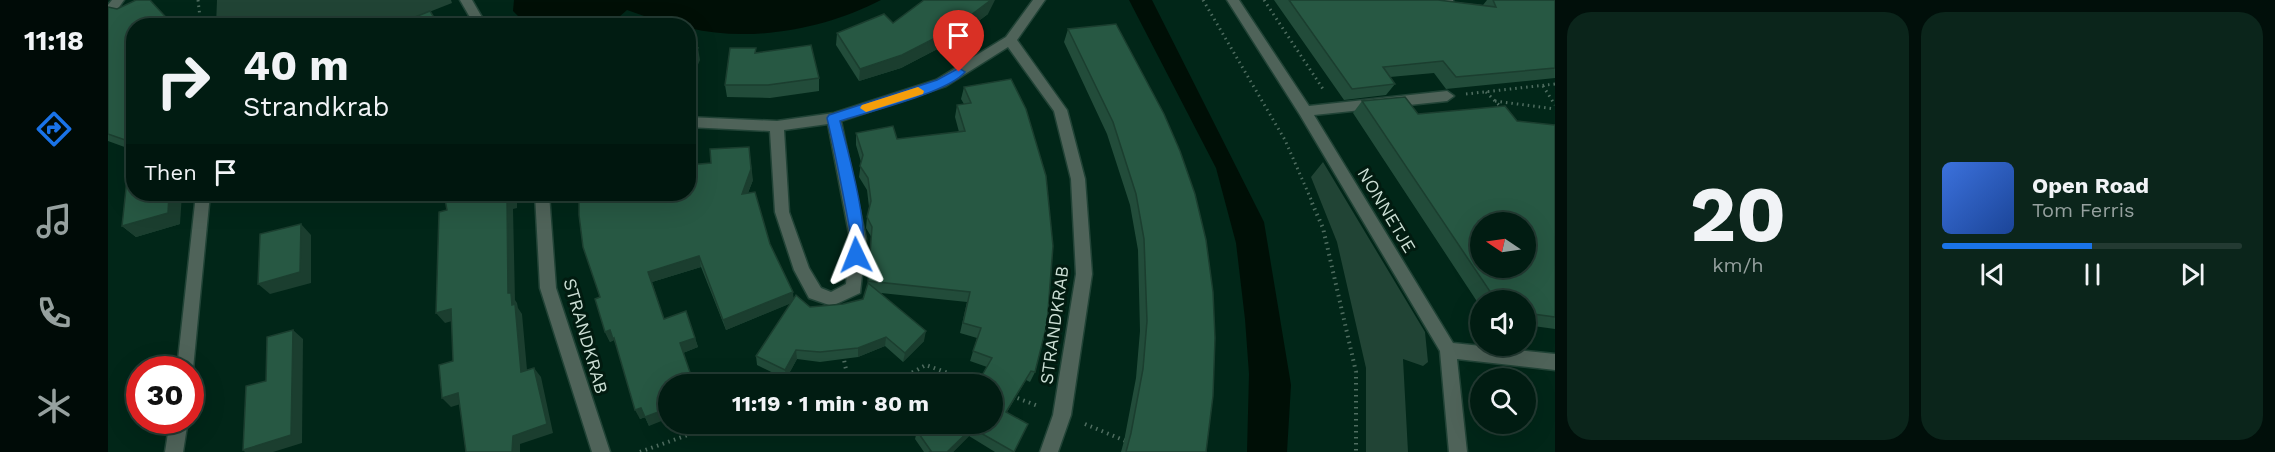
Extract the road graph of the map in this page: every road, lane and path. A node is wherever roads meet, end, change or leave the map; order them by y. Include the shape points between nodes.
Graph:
1 (117, 0) edge
2 (198, 0) edge
3 (466, 0) edge
4 (1039, 0) edge
5 (1203, 0) edge
6 (1233, 0) edge
7 (1264, 0) edge
8 (108, 14) edge
9 (200, 18) edge
10 (476, 18) edge
11 (1010, 40) junction
12 (1555, 84) edge
13 (1543, 86) junction
14 (1485, 92) junction
15 (1447, 96) joint
16 (1495, 100) junction
17 (1335, 107) junction
18 (1555, 107) edge
19 (1305, 111) junction
20 (1508, 113) edge
21 (834, 118) junction
22 (696, 122) edge
23 (777, 126) junction
24 (202, 201) edge
25 (542, 201) edge
26 (1448, 350) junction
27 (843, 352) edge
28 (187, 356) edge
29 (1555, 362) edge
30 (847, 374) edge
31 (909, 374) edge
32 (951, 374) edge
33 (176, 434) edge
34 (690, 434) edge
35 (174, 452) edge
36 (601, 452) edge
37 (640, 452) edge
38 (1049, 452) edge
39 (1356, 452) edge
40 (1458, 452) edge

1 - 8 street
2 - 9 path
3 - 10 street
4 - 11 street
5 - 39 path via 1285,140 1323,228 1356,372
6 - 19 street, NONNETJE
7 - 17 path
11 - 21 street via 941,83
11 - 38 street, STRANDKRAB via 1060,110 1078,179 1084,274 1062,415
12 - 13 path
13 - 14 path
13 - 18 path
14 - 15 path
14 - 16 path
15 - 17 street
16 - 18 path
16 - 20 path
17 - 19 street
19 - 26 street, NONNETJE
21 - 23 street
21 - 23 street via 858,238 854,288 832,299 815,293 802,270 782,212
22 - 23 street
24 - 28 street
25 - 36 street, STRANDKRAB via 548,288
26 - 29 street
26 - 40 street
27 - 30 path
31 - 32 path via 926,365
33 - 35 street
34 - 37 path

